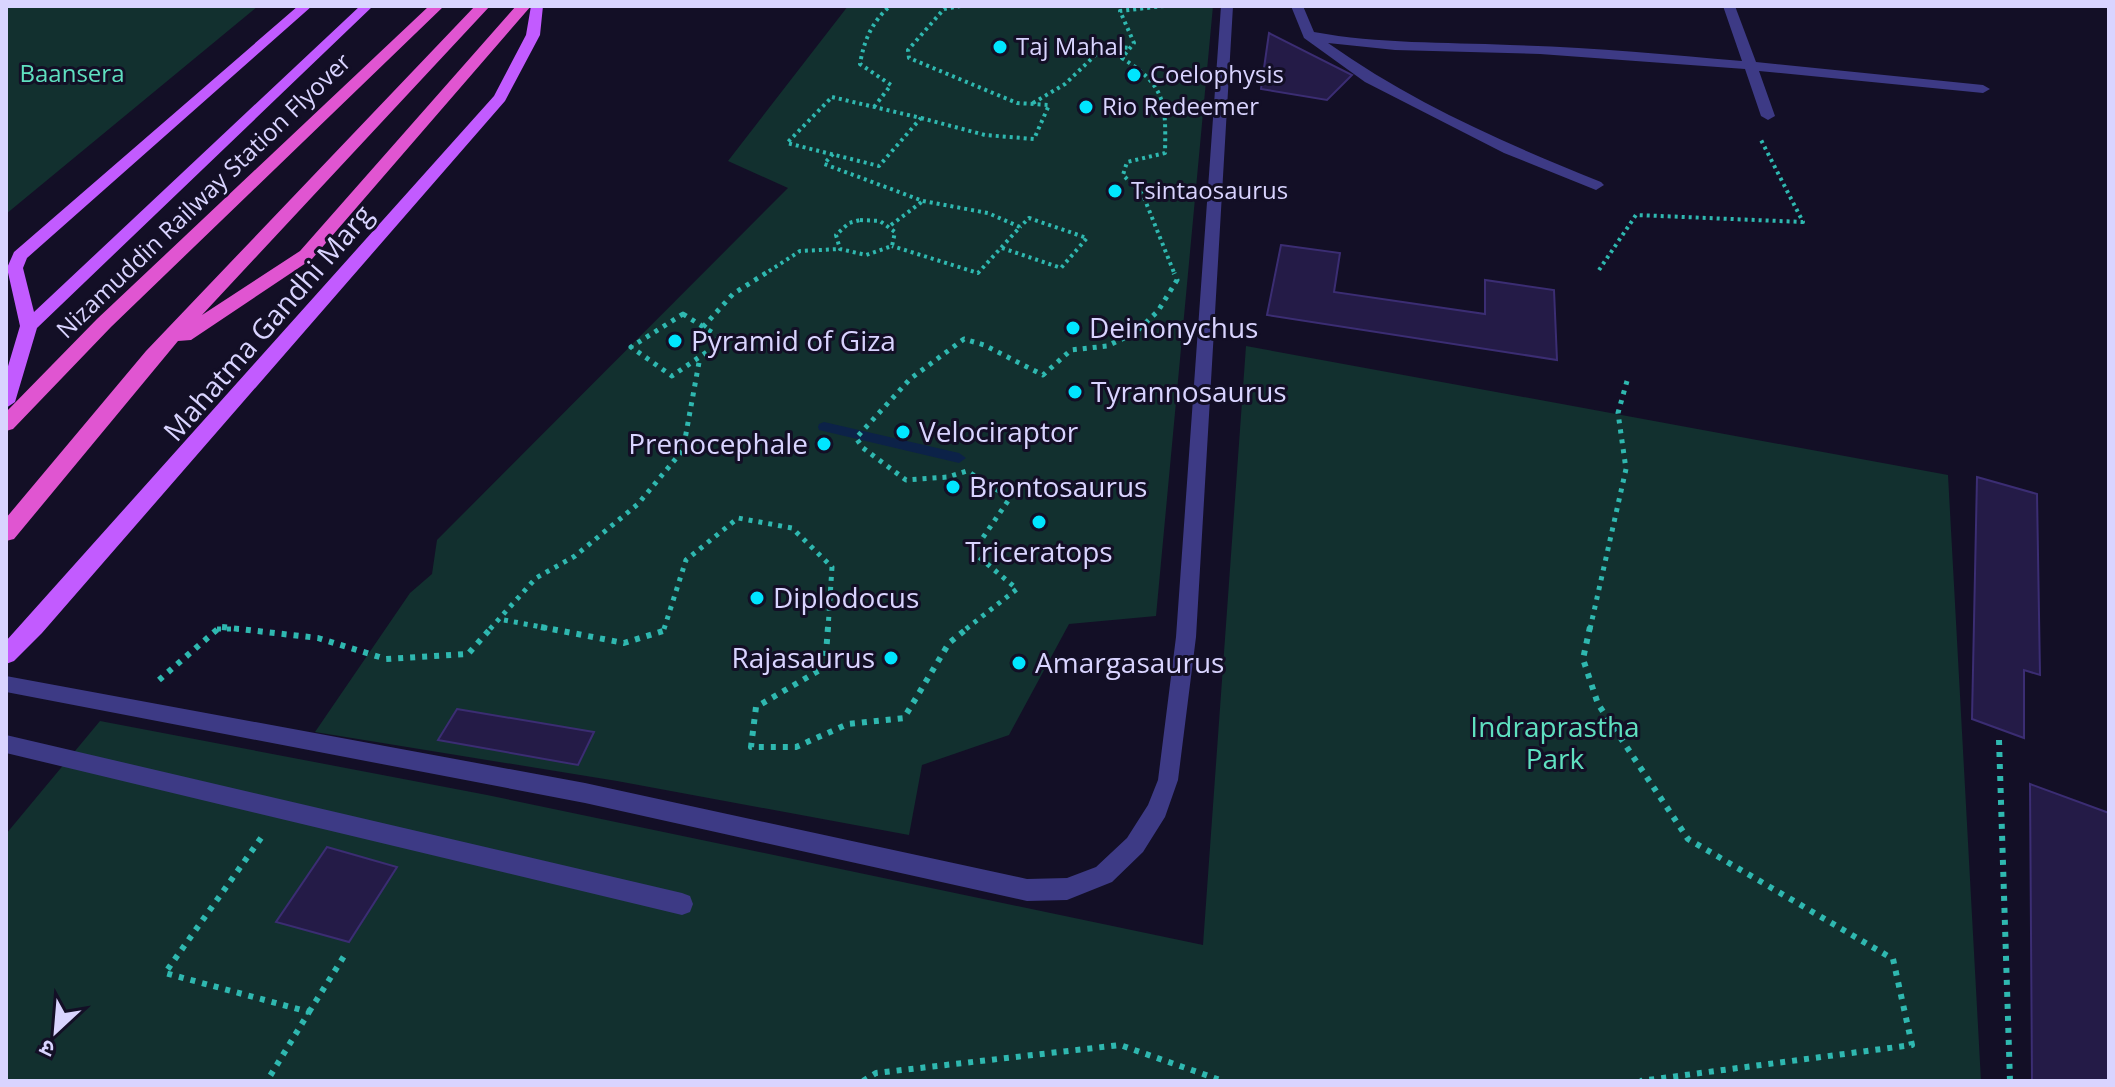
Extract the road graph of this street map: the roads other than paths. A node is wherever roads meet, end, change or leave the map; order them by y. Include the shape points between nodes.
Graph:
1 (306, 6) edge
2 (367, 6) edge
3 (437, 6) edge
4 (483, 6) edge
5 (524, 6) edge
6 (537, 6) edge
7 (1227, 6) edge
8 (1297, 6) edge
9 (1729, 6) edge
10 (1309, 35) junction
11 (1747, 63) junction
12 (1983, 89) dead end
13 (1768, 116) road end
14 (1596, 185) dead end
15 (29, 326) junction
16 (153, 356) junction
17 (6, 402) edge
18 (6, 424) edge
19 (6, 533) edge
20 (6, 655) edge
21 (6, 684) edge
22 (6, 744) edge
23 (682, 904) dead end

1 - 15 main road via 20,256 15,268
2 - 15 main road
3 - 18 highway, Nizamuddin Railway Station Flyover via 104,323
4 - 16 highway
5 - 16 highway via 306,255
6 - 20 main road, Mahatma Gandhi Marg via 533,35 500,98
7 - 21 lane via 1186,637 1168,780 1135,845 1104,875 1067,889 1027,890 585,793
8 - 10 street
9 - 11 street
10 - 11 street via 1339,42
10 - 14 street via 1384,86 1509,150
11 - 12 street
11 - 13 street
15 - 17 main road
16 - 19 highway
22 - 23 lane

